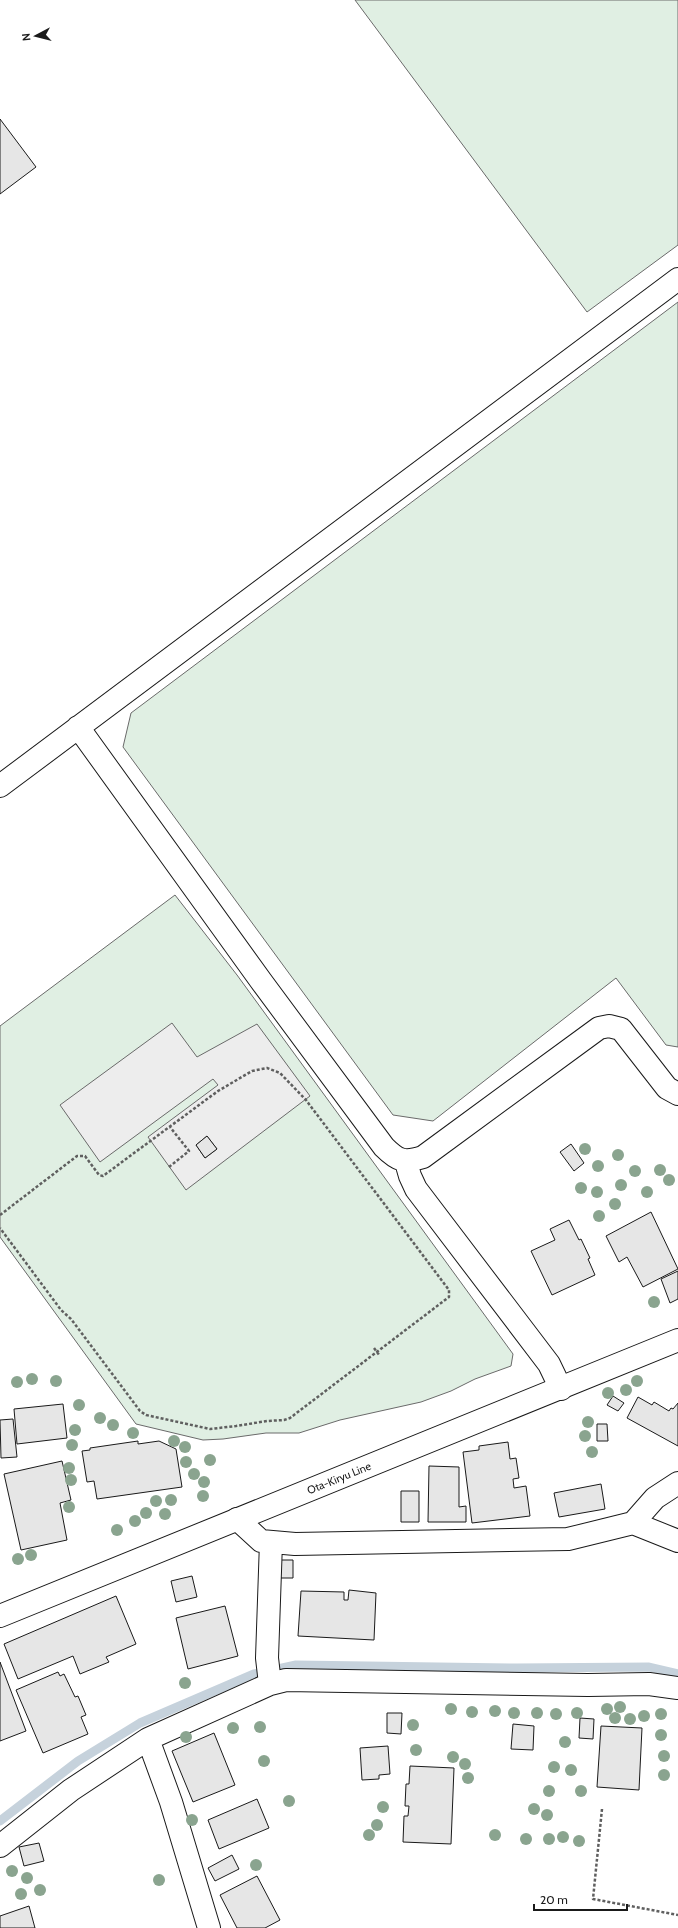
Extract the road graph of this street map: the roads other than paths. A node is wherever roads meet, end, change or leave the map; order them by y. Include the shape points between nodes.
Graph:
1 (678, 279) edge
2 (78, 727) junction
3 (0, 786) edge
4 (678, 1094) edge
5 (406, 1162) junction
6 (678, 1340) edge
7 (561, 1389) junction
8 (678, 1483) edge
9 (237, 1519) junction
10 (633, 1523) junction
11 (678, 1541) edge
12 (271, 1542) junction
13 (0, 1616) edge
14 (269, 1673) junction
15 (678, 1688) edge
16 (148, 1739) junction
17 (0, 1846) edge
18 (209, 1928) edge

1 - 2 street
2 - 3 street
2 - 5 street via 261,982 384,1147 393,1156
4 - 5 street via 667,1088 621,1029 610,1026 599,1028 423,1157
5 - 7 street via 416,1189 549,1364
6 - 7 street, Ota-Kiryu Line
7 - 9 street, Ota-Kiryu Line
8 - 10 street via 655,1498
9 - 12 street via 261,1541
9 - 13 street, Ota-Kiryu Line
10 - 11 street
10 - 12 street via 568,1539 295,1544
12 - 14 street
14 - 15 street via 286,1680 649,1684
14 - 16 street
16 - 17 street via 72,1790
16 - 18 street via 171,1802

